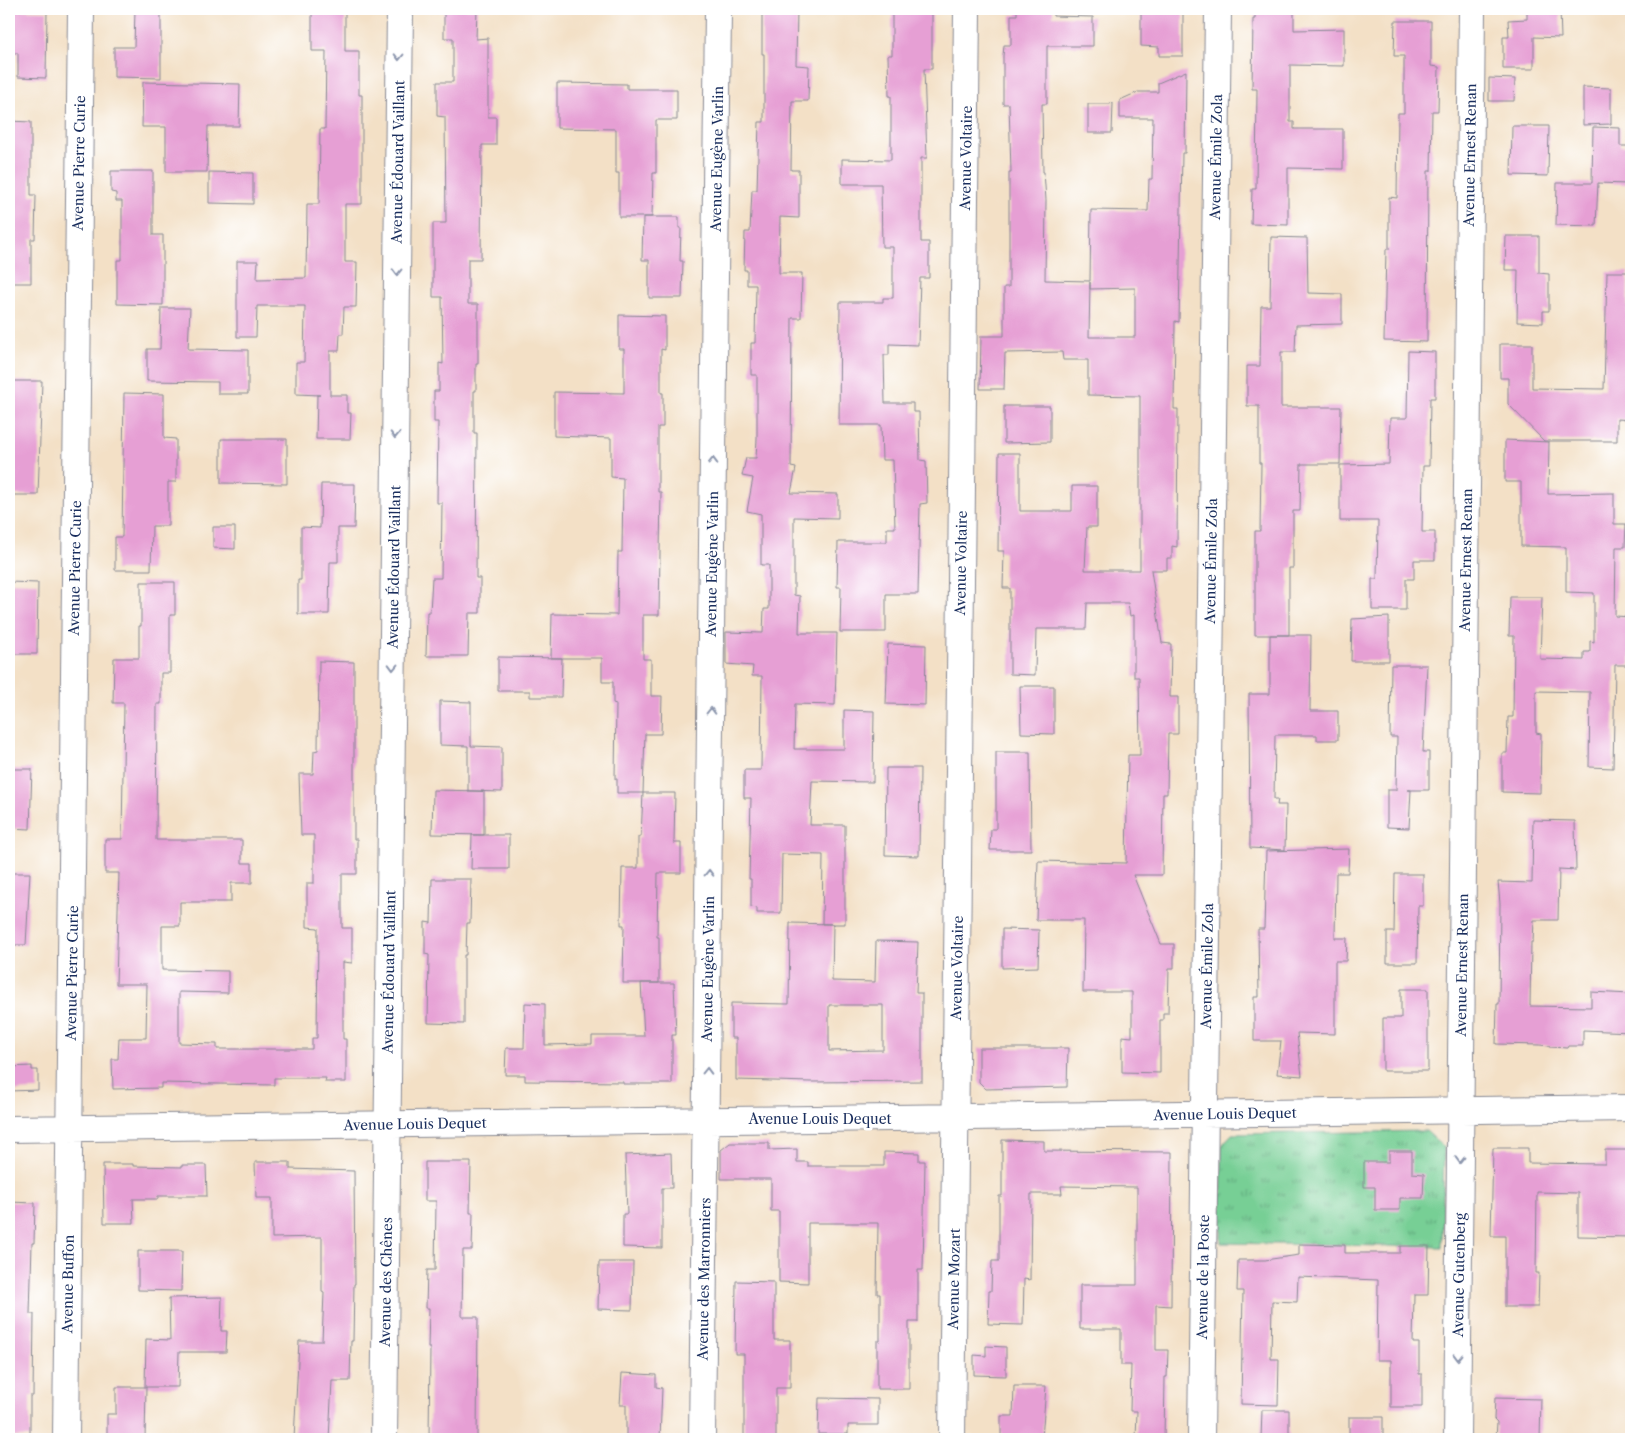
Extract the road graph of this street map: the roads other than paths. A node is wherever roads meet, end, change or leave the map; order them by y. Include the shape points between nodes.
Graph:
1 (81, 9) edge
2 (400, 9) edge
3 (718, 9) edge
4 (967, 9) edge
5 (1218, 9) edge
6 (1472, 9) edge
7 (1631, 1108) edge
8 (1460, 1111) junction
9 (1204, 1114) junction
10 (956, 1118) junction
11 (706, 1120) junction
12 (388, 1125) junction
13 (70, 1128) junction
14 (9, 1129) edge
15 (66, 1439) edge
16 (384, 1439) edge
17 (702, 1439) edge
18 (952, 1439) edge
19 (1201, 1439) edge
20 (1457, 1439) edge

1 - 13 street, Avenue Pierre Curie
2 -> 12 street, Avenue Édouard Vaillant
11 -> 3 street, Avenue Eugène Varlin
4 - 10 street, Avenue Voltaire
5 - 9 street, Avenue Émile Zola
6 - 8 street, Avenue Ernest Renan
7 - 8 street, Avenue Louis Dequet
8 - 9 street, Avenue Louis Dequet
8 -> 20 street, Avenue Gutenberg
9 - 10 street, Avenue Louis Dequet
9 - 19 street, Avenue de la Poste
10 - 11 street, Avenue Louis Dequet
10 - 18 street, Avenue Mozart
11 - 12 street, Avenue Louis Dequet
11 - 17 street, Avenue des Marronniers
12 - 13 street, Avenue Louis Dequet
12 - 16 street, Avenue des Chênes
13 - 14 street, Avenue Louis Dequet
13 - 15 street, Avenue Buffon

